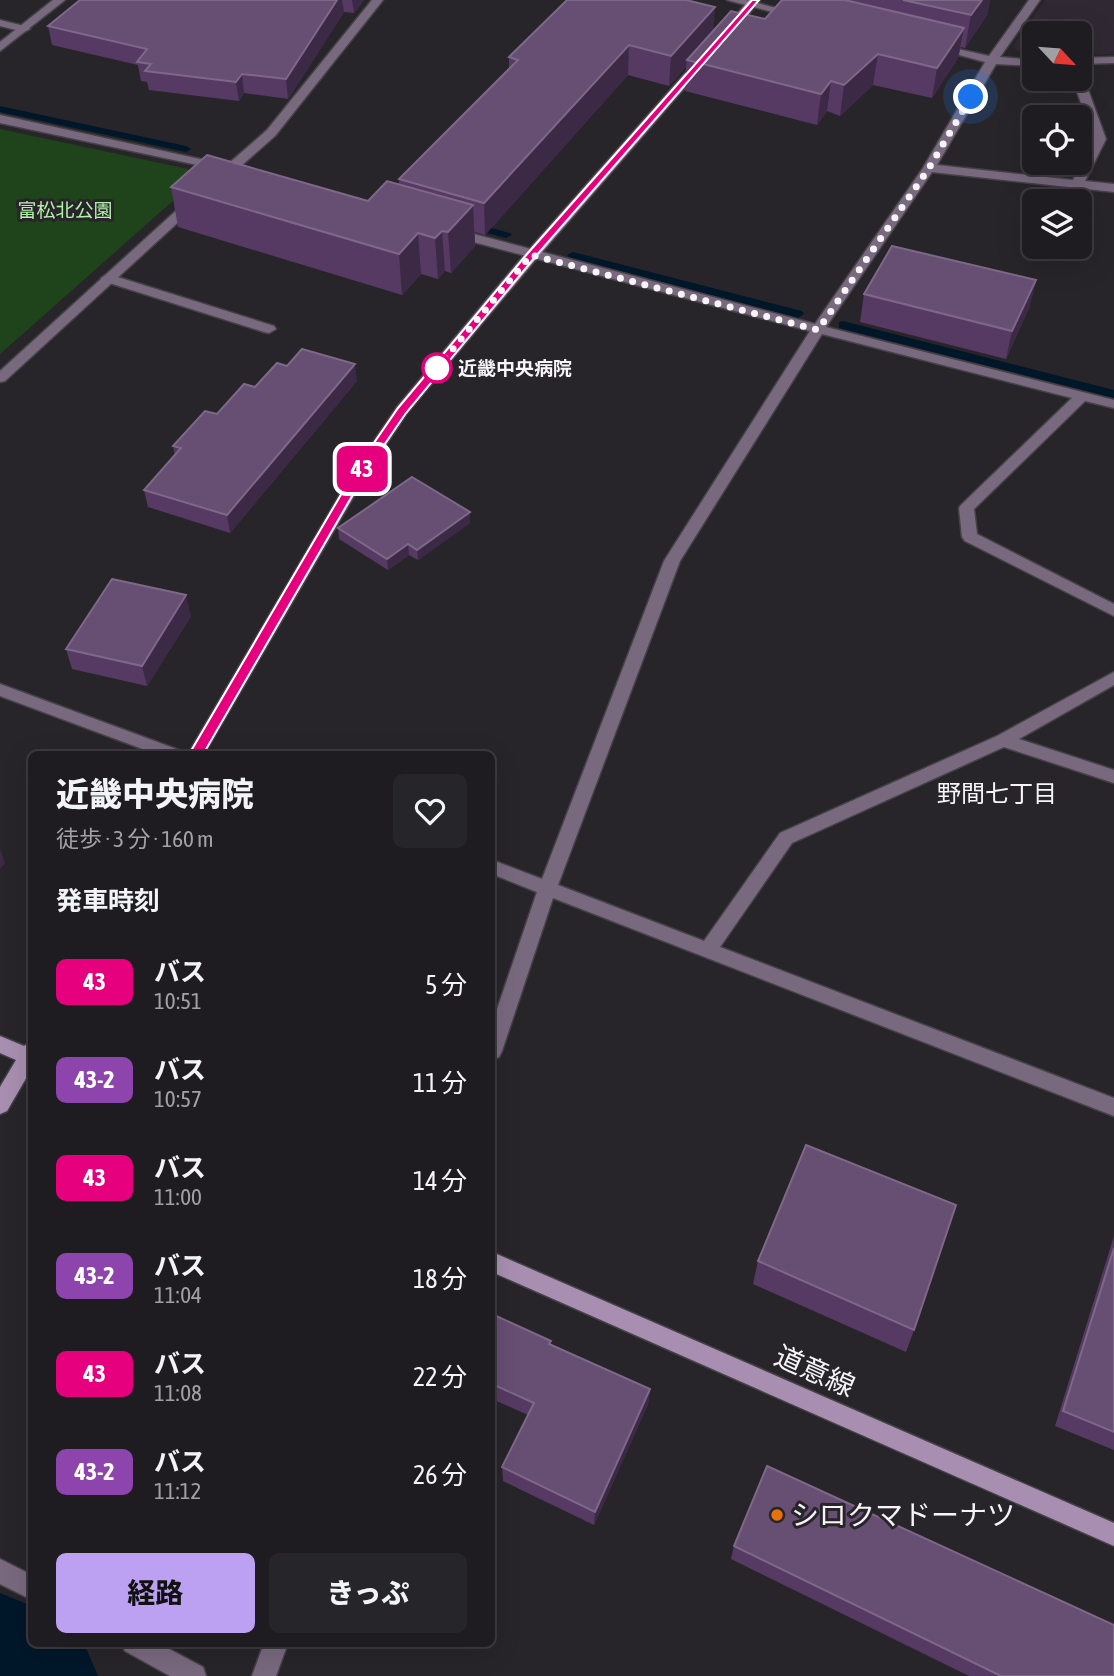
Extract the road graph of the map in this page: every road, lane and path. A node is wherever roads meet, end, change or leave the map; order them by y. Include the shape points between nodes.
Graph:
1 (60, 0) edge
2 (378, 0) edge
3 (732, 0) edge
4 (1035, 0) edge
5 (753, 2) edge
6 (805, 17) edge
7 (0, 23) edge
8 (24, 29) junction
9 (925, 45) edge
10 (715, 46) edge
11 (0, 48) edge
12 (705, 57) edge
13 (992, 60) junction
14 (1114, 60) edge
15 (1092, 61) edge
16 (1022, 62) edge
17 (1083, 91) edge
18 (0, 119) edge
19 (929, 168) junction
20 (237, 171) junction
21 (1077, 184) junction
22 (1114, 188) edge
23 (439, 229) edge
24 (531, 255) junction
25 (108, 278) junction
26 (268, 329) dead end
27 (818, 330) junction
28 (0, 377) edge
29 (1081, 397) junction
30 (1114, 404) edge
31 (1114, 611) edge
32 (1114, 678) edge
33 (0, 690) edge
34 (1003, 740) junction
35 (165, 751) edge
36 (198, 751) edge
37 (1114, 777) edge
38 (495, 868) edge
39 (548, 887) junction
40 (708, 949) junction
41 (495, 1042) edge
42 (0, 1044) edge
43 (28, 1053) edge
44 (28, 1057) edge
45 (0, 1105) edge
46 (1114, 1107) edge
47 (495, 1263) edge
48 (1114, 1535) edge
49 (0, 1571) edge
50 (28, 1586) edge
51 (141, 1647) edge
52 (275, 1647) edge
53 (194, 1676) edge
54 (264, 1676) edge

1 - 8 street
2 - 20 street
3 - 5 street
4 - 13 street
5 - 6 street
5 - 10 street
7 - 8 street
8 - 11 street
9 - 13 street
12 - 24 street
13 - 16 street
13 - 19 street
14 - 15 street
17 - 21 street via 1100,139
18 - 20 street
19 - 21 street
19 - 27 street
20 - 25 street via 205,192
21 - 22 street
23 - 24 street
24 - 27 street
24 - 36 street via 381,440
25 - 26 street
25 - 28 street
27 - 29 street
27 - 39 street via 672,561
29 - 30 street
29 - 31 street via 967,508 970,537
32 - 34 street
33 - 35 street
34 - 37 street
34 - 40 street via 786,838
38 - 39 street
39 - 40 street
39 - 41 street
40 - 46 street
42 - 43 street
44 - 45 street
47 - 48 street, 道意線
49 - 50 street
51 - 53 street
52 - 54 street

